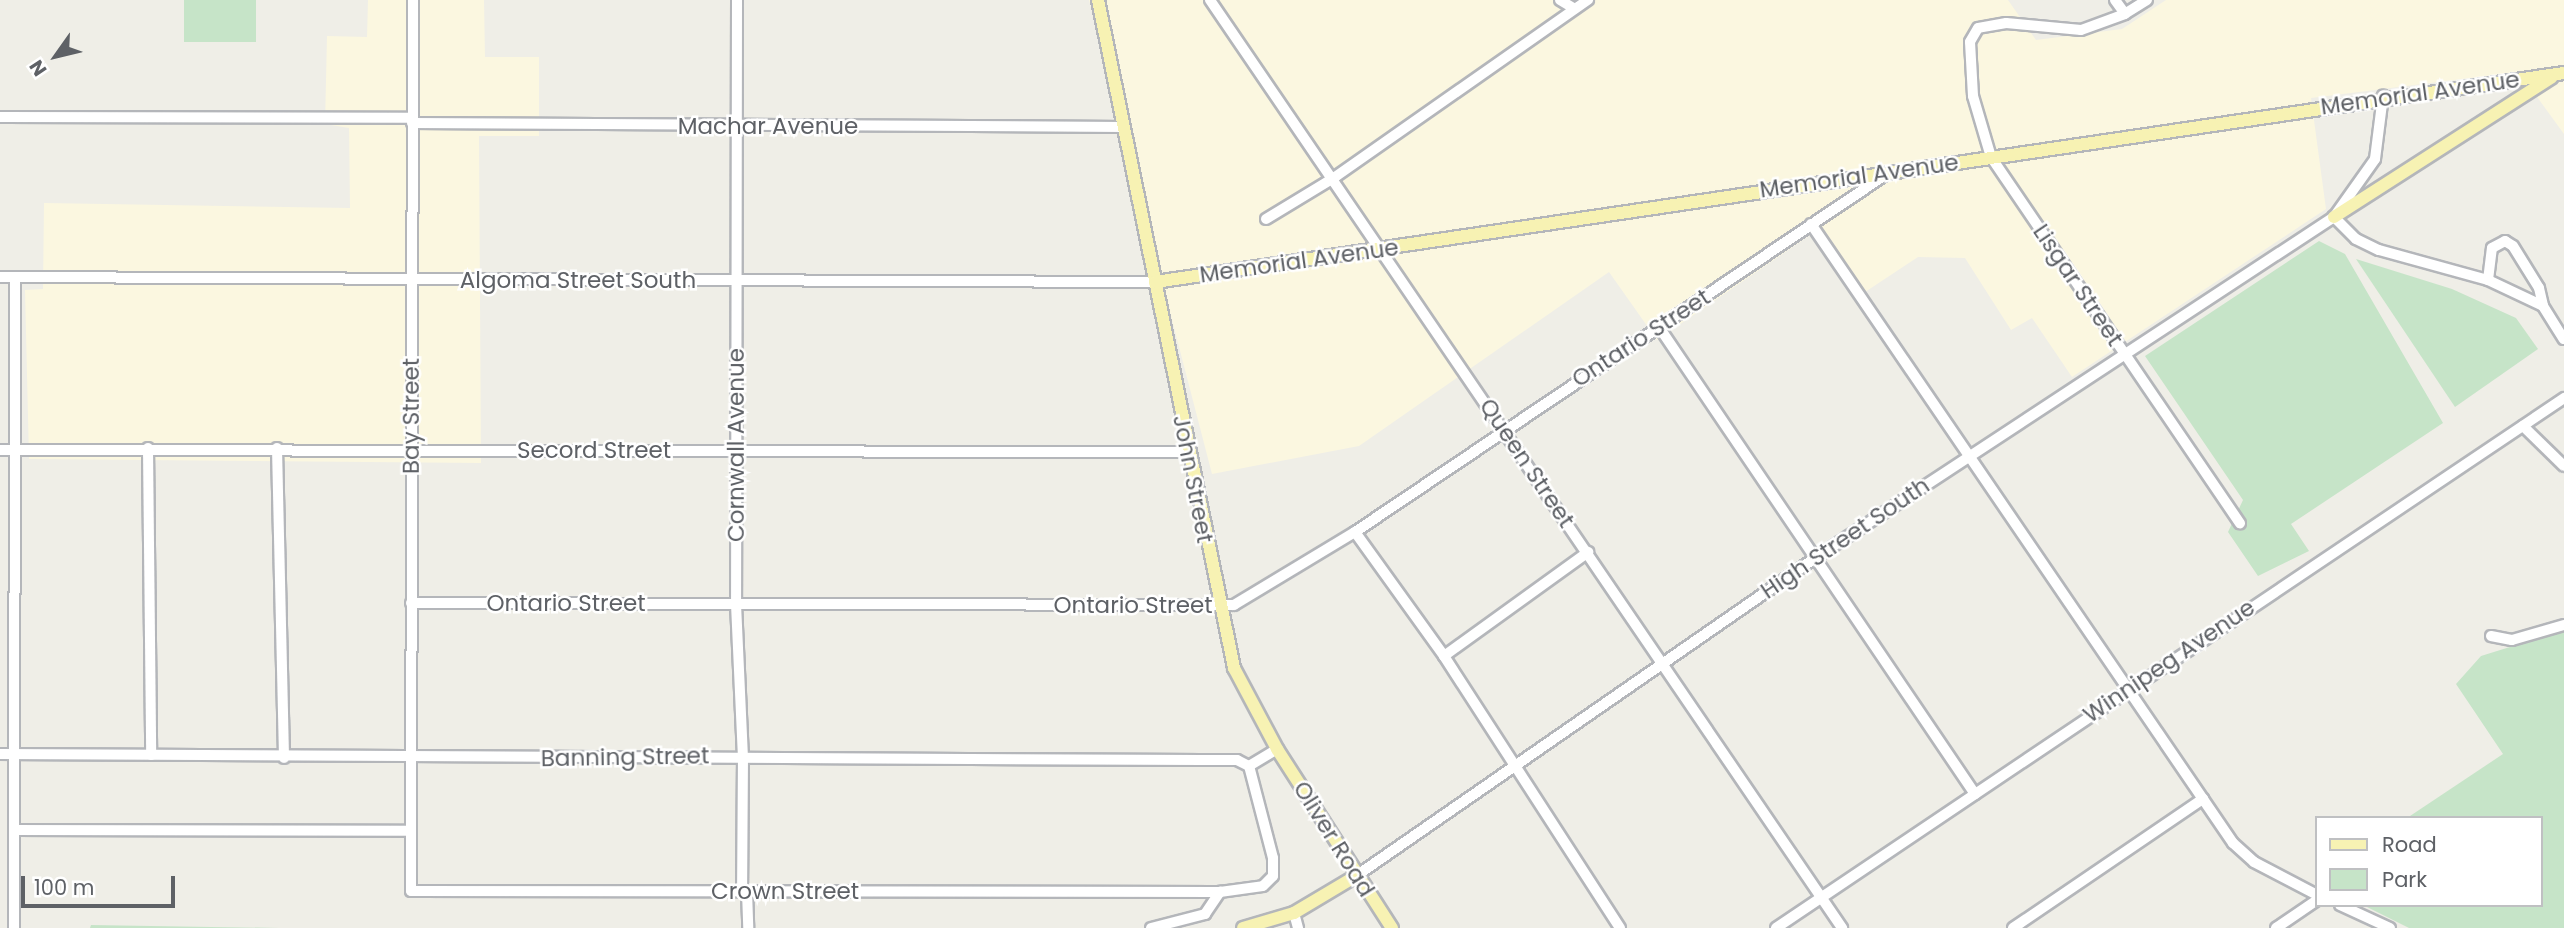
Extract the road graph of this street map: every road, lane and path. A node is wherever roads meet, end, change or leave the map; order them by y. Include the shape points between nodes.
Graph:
1 (413, 0) edge
2 (737, 0) edge
3 (1098, 0) edge
4 (1210, 0) edge
5 (1560, 0) edge
6 (1588, 0) edge
7 (2115, 0) edge
8 (2147, 0) edge
9 (1575, 9) junction
10 (2125, 14) junction
11 (2560, 73) edge
12 (2383, 96) junction
13 (0, 117) edge
14 (412, 120) junction
15 (736, 127) junction
16 (1124, 127) junction
17 (1991, 157) junction
18 (1893, 169) junction
19 (1335, 177) junction
20 (2334, 217) junction
21 (1266, 219) dead end
22 (1811, 224) junction
23 (1382, 249) junction
24 (0, 276) edge
25 (15, 277) junction
26 (411, 279) junction
27 (2488, 280) junction
28 (736, 281) junction
29 (1155, 282) junction
30 (2543, 306) junction
31 (1659, 327) junction
32 (2564, 339) edge
33 (2125, 353) junction
34 (2564, 398) edge
35 (2523, 426) junction
36 (1503, 428) junction
37 (148, 448) junction
38 (277, 448) junction
39 (412, 449) junction
40 (0, 450) edge
41 (16, 450) junction
42 (736, 451) junction
43 (1189, 452) junction
44 (1968, 456) junction
45 (2564, 466) edge
46 (2240, 524) dead end
47 (1355, 532) junction
48 (1588, 552) junction
49 (1815, 558) junction
50 (411, 603) junction
51 (736, 604) junction
52 (1218, 605) junction
53 (2564, 625) edge
54 (2491, 636) dead end
55 (1444, 656) junction
56 (1661, 663) junction
57 (2128, 690) junction
58 (1277, 749) junction
59 (0, 754) edge
60 (15, 755) junction
61 (151, 755) junction
62 (743, 756) junction
63 (284, 758) junction
64 (411, 759) junction
65 (1249, 766) junction
66 (1513, 768) junction
67 (1975, 794) junction
68 (2203, 799) junction
69 (15, 831) junction
70 (409, 831) junction
71 (1356, 876) junction
72 (744, 890) junction
73 (1220, 892) junction
74 (2316, 896) edge
75 (1821, 898) junction
76 (2316, 898) edge
77 (2344, 907) edge
78 (1294, 913) junction
79 (15, 928) edge
80 (748, 928) edge
81 (1151, 928) edge
82 (1243, 928) edge
83 (1298, 928) edge
84 (1392, 928) edge
85 (1620, 928) edge
86 (1776, 928) edge
87 (1842, 928) edge
88 (2013, 928) edge
89 (2276, 928) edge
90 (2390, 928) edge

1 - 14 street, Bay Street
2 - 15 street, Cornwall Avenue
3 - 16 main road, John Street
4 - 19 street, Queen Street
5 - 9 street
6 - 9 street
7 - 10 street
8 - 10 street
9 - 19 street
10 - 17 street, Lisgar Street via 2081,30 2006,23 1978,28 1970,42 1971,74 1978,118
11 - 12 main road, Memorial Avenue
11 - 20 main road
12 - 17 main road, Memorial Avenue
12 - 20 street, High Street South via 2375,159
13 - 14 street, Machar Avenue
14 - 15 street, Machar Avenue
14 - 26 street, Bay Street
15 - 16 street, Machar Avenue
15 - 28 street, Cornwall Avenue
16 - 29 main road, John Street
17 - 18 main road, Memorial Avenue
17 - 33 street, Lisgar Street
18 - 22 street, Ontario Street
18 - 23 main road, Memorial Avenue
19 - 21 street
19 - 23 street, Queen Street
20 - 27 street via 2356,239 2379,250
20 - 33 street, High Street South
22 - 31 street, Ontario Street
22 - 44 street
23 - 29 main road, Memorial Avenue
23 - 36 street, Queen Street
24 - 25 street, Algoma Street South
25 - 26 street, Algoma Street South
25 - 41 street
26 - 28 street, Algoma Street South
26 - 39 street, Bay Street
27 - 30 street
27 - 30 street via 2492,248 2505,241 2513,246 2539,288
28 - 29 street, Algoma Street South
28 - 42 street, Cornwall Avenue
29 - 43 main road, John Street
30 - 32 street
31 - 36 street, Ontario Street
31 - 49 street
33 - 44 street, High Street South
33 - 46 street, Lisgar Street
34 - 35 street, Winnipeg Avenue
35 - 45 street
35 - 57 street, Winnipeg Avenue
36 - 47 street, Ontario Street
36 - 48 street, Queen Street
37 - 38 street, Secord Street
37 - 41 street, Secord Street
37 - 61 street
38 - 39 street, Secord Street
38 - 63 street
39 - 42 street, Secord Street
39 - 50 street, Bay Street
40 - 41 street, Secord Street
41 - 60 street
42 - 43 street, Secord Street
42 - 51 street, Cornwall Avenue
43 - 52 main road, John Street
44 - 49 street, High Street South
44 - 57 street
47 - 52 street, Ontario Street via 1234,605
47 - 55 street
48 - 55 street
48 - 56 street, Queen Street
49 - 56 street, High Street South
49 - 67 street
50 - 51 street, Ontario Street
50 - 64 street, Bay Street
51 - 52 street, Ontario Street
51 - 62 street, Cornwall Avenue
52 - 58 main road, John Street via 1234,668
53 - 54 street via 2512,640
55 - 66 street
56 - 66 street, High Street South
56 - 75 street, Queen Street
57 - 67 street, Winnipeg Avenue
57 - 68 street
58 - 65 street
58 - 71 main road, Oliver Road
59 - 60 street, Banning Street
60 - 61 street, Banning Street
60 - 69 street
61 - 63 street, Banning Street
62 - 64 street, Banning Street
62 - 65 street, Banning Street via 1237,761
62 - 72 street, Cornwall Avenue
63 - 64 street, Banning Street
64 - 70 street, Bay Street
65 - 73 street via 1273,858 1273,876 1263,886
66 - 71 street, High Street South
66 - 85 street
67 - 75 street, Winnipeg Avenue
68 - 74 street via 2247,858
68 - 88 street
69 - 70 street
69 - 79 street
70 - 72 street, Crown Street via 411,891
71 - 78 main road, High Street South
71 - 84 main road, Oliver Road
72 - 73 street, Crown Street
72 - 80 street, Cornwall Avenue
73 - 81 street via 1205,914
75 - 86 street, Winnipeg Avenue
75 - 87 street, Queen Street
76 - 89 street
77 - 90 street
78 - 82 main road, High Street South
78 - 83 street

